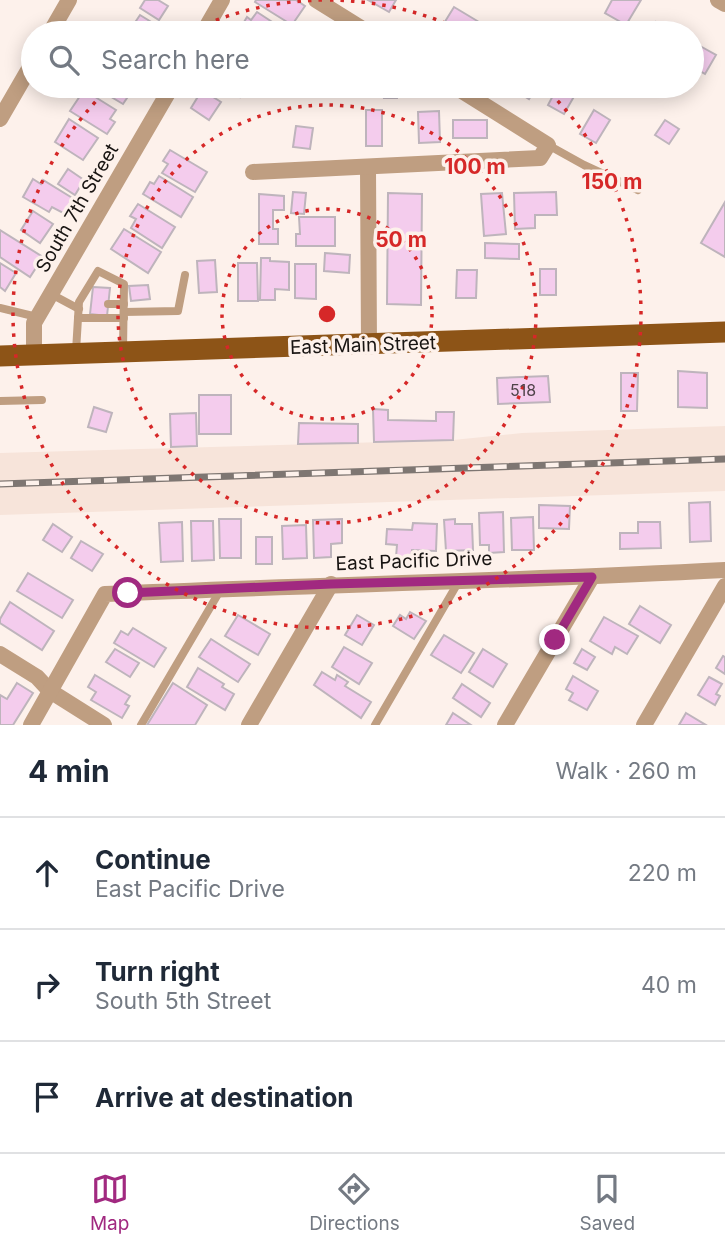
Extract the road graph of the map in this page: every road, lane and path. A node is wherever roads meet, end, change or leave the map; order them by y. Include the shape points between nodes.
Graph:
1 (69, 0) edge
2 (222, 0) edge
3 (316, 0) edge
4 (718, 0) edge
5 (725, 5) edge
6 (57, 21) edge
7 (210, 21) edge
8 (350, 21) edge
9 (21, 83) edge
10 (165, 98) edge
11 (473, 98) edge
12 (0, 119) edge
13 (548, 145) junction
14 (368, 168) junction
15 (253, 172) dead end
16 (638, 190) dead end
17 (185, 275) dead end
18 (51, 294) junction
19 (91, 303) dead end
20 (108, 304) dead end
21 (0, 309) edge
22 (79, 310) junction
23 (124, 312) junction
24 (37, 317) junction
25 (725, 332) edge
26 (369, 345) junction
27 (123, 352) junction
28 (76, 354) junction
29 (34, 355) junction
30 (0, 356) edge
31 (42, 400) dead end
32 (0, 401) edge
33 (725, 569) edge
34 (592, 577) junction
35 (459, 581) junction
36 (331, 584) junction
37 (725, 586) edge
38 (220, 589) junction
39 (0, 654) edge
40 (50, 691) junction
41 (31, 725) edge
42 (104, 725) edge
43 (141, 725) edge
44 (249, 725) edge
45 (375, 725) edge
46 (505, 725) edge
47 (644, 725) edge

1 - 6 street
2 - 7 street
3 - 8 street
4 - 5 street
9 - 12 street
10 - 18 street, South 7th Street
11 - 13 street
13 - 14 street via 540,158
13 - 16 lane
14 - 15 street
14 - 26 street
17 - 23 lane via 178,311
18 - 22 lane
18 - 24 street, South 7th Street
19 - 22 lane
20 - 23 lane
21 - 24 lane
22 - 23 lane
22 - 23 lane via 98,271 124,284
22 - 28 lane
23 - 27 lane
24 - 29 street, South 7th Street
25 - 26 main road, East Main Street
26 - 27 main road, East Main Street
27 - 28 main road, East Main Street
28 - 29 main road, East Main Street
29 - 30 main road, East Main Street
31 - 32 lane
33 - 34 street, East Pacific Drive
34 - 35 street, East Pacific Drive
34 - 46 street
35 - 36 street, East Pacific Drive
35 - 45 lane
36 - 38 street, East Pacific Drive
36 - 44 street
37 - 47 street
38 - 40 street, East Pacific Drive via 105,594
38 - 43 lane
39 - 40 street via 37,677
40 - 41 street
40 - 42 street

